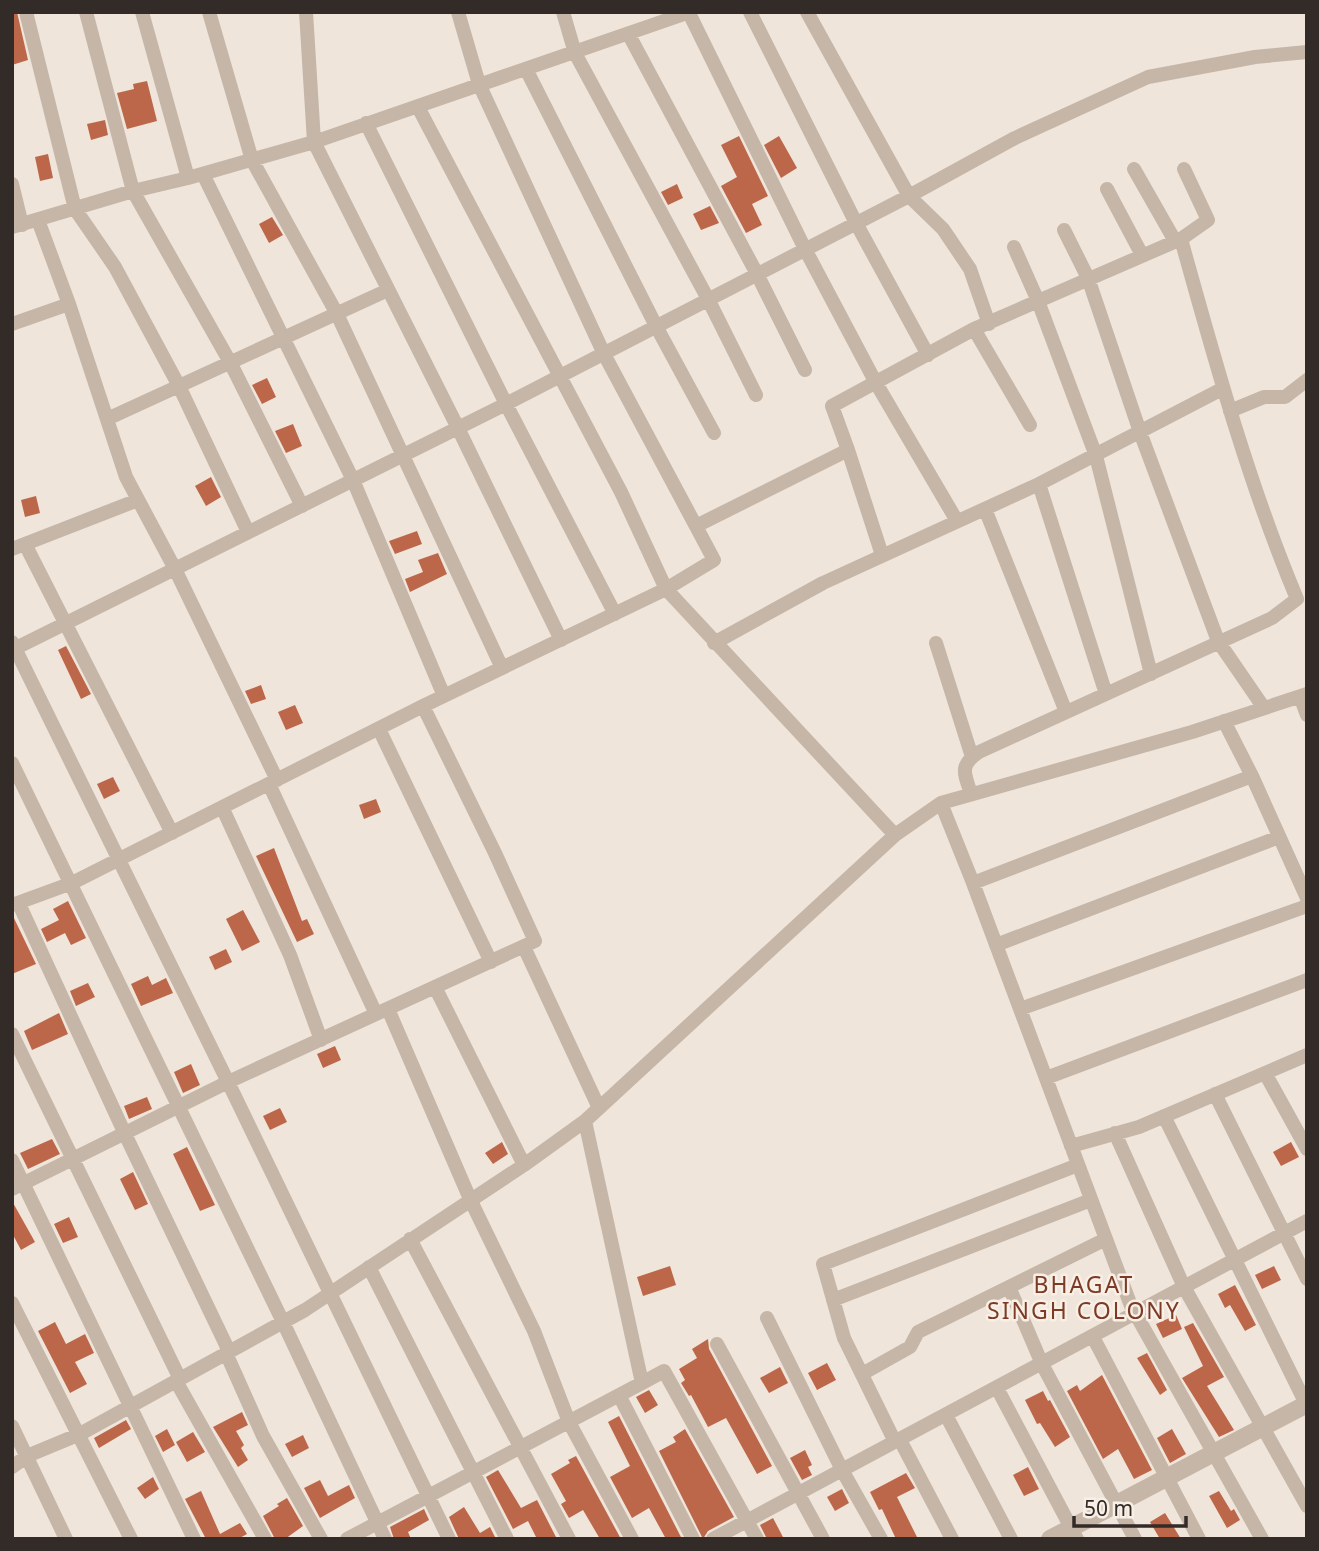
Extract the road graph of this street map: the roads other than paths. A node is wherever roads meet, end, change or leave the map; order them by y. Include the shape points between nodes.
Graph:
1 (26, 12) edge
2 (86, 12) edge
3 (142, 12) edge
4 (209, 12) edge
5 (306, 12) edge
6 (458, 12) edge
7 (563, 12) edge
8 (690, 12) edge
9 (750, 12) edge
10 (807, 12) edge
11 (664, 17) edge
12 (629, 35) junction
13 (1307, 52) edge
14 (575, 53) junction
15 (526, 69) junction
16 (479, 84) junction
17 (418, 107) junction
18 (366, 123) junction
19 (314, 142) junction
20 (252, 160) junction
21 (1134, 169) dead end
22 (1184, 170) dead end
23 (203, 174) junction
24 (188, 178) junction
25 (12, 184) edge
26 (1107, 188) dead end
27 (133, 191) junction
28 (909, 196) junction
29 (75, 209) junction
30 (38, 220) junction
31 (856, 223) junction
32 (17, 226) edge
33 (1065, 230) dead end
34 (1178, 240) junction
35 (1014, 247) dead end
36 (806, 249) junction
37 (1142, 255) junction
38 (757, 274) junction
39 (1088, 278) junction
40 (388, 290) junction
41 (708, 299) junction
42 (1038, 301) junction
43 (69, 304) junction
44 (337, 314) junction
45 (12, 324) edge
46 (989, 324) junction
47 (656, 326) junction
48 (974, 329) junction
49 (285, 337) junction
50 (604, 354) junction
51 (928, 355) junction
52 (230, 362) junction
53 (805, 370) dead end
54 (559, 375) junction
55 (1307, 380) edge
56 (876, 383) junction
57 (179, 386) junction
58 (1222, 389) junction
59 (755, 395) dead end
60 (506, 404) junction
61 (1230, 411) junction
62 (107, 419) junction
63 (1030, 425) dead end
64 (458, 428) junction
65 (1140, 432) junction
66 (714, 433) dead end
67 (848, 450) junction
68 (403, 455) junction
69 (1096, 456) junction
70 (353, 480) junction
71 (1039, 484) junction
72 (138, 500) junction
73 (302, 506) junction
74 (985, 509) junction
75 (957, 522) junction
76 (696, 526) junction
77 (248, 532) junction
78 (19, 546) edge
79 (883, 555) junction
80 (175, 569) junction
81 (666, 589) junction
82 (615, 614) junction
83 (67, 623) junction
84 (561, 640) junction
85 (1218, 641) junction
86 (714, 643) junction
87 (936, 643) dead end
88 (13, 647) edge
89 (502, 668) junction
90 (1151, 674) junction
91 (1105, 694) junction
92 (1304, 695) edge
93 (444, 696) junction
94 (423, 706) junction
95 (1264, 708) junction
96 (1066, 712) junction
97 (1307, 715) edge
98 (1224, 721) junction
99 (379, 729) junction
100 (972, 757) junction
101 (12, 763) edge
102 (1252, 776) junction
103 (273, 782) junction
104 (971, 794) junction
105 (941, 803) junction
106 (222, 807) junction
107 (172, 832) junction
108 (895, 835) junction
109 (1279, 837) junction
110 (118, 860) junction
111 (72, 883) junction
112 (973, 883) junction
113 (1307, 898) edge
114 (16, 905) edge
115 (1307, 906) edge
116 (996, 945) junction
117 (524, 947) junction
118 (491, 962) junction
119 (1307, 980) edge
120 (435, 987) junction
121 (1020, 1009) junction
122 (382, 1012) junction
123 (12, 1034) edge
124 (321, 1040) junction
125 (1307, 1055) edge
126 (1265, 1073) junction
127 (1046, 1078) junction
128 (229, 1082) junction
129 (1215, 1094) junction
130 (177, 1108) junction
131 (599, 1108) junction
132 (1164, 1116) junction
133 (585, 1121) junction
134 (1115, 1133) junction
135 (125, 1134) junction
136 (1071, 1146) junction
137 (1307, 1149) edge
138 (12, 1160) edge
139 (73, 1160) junction
140 (524, 1165) junction
141 (1078, 1165) junction
142 (18, 1186) edge
143 (470, 1199) junction
144 (1091, 1200) junction
145 (1307, 1221) edge
146 (1284, 1233) junction
147 (410, 1239) junction
148 (1106, 1239) junction
149 (1236, 1259) junction
150 (369, 1266) junction
151 (1307, 1279) edge
152 (1009, 1287) junction
153 (1184, 1287) junction
154 (331, 1293) junction
155 (833, 1300) junction
156 (12, 1303) edge
157 (1134, 1314) junction
158 (767, 1318) dead end
159 (283, 1322) junction
160 (1093, 1337) junction
161 (717, 1344) dead end
162 (226, 1353) junction
163 (1042, 1364) junction
164 (862, 1374) junction
165 (178, 1380) junction
166 (642, 1383) junction
167 (997, 1388) junction
168 (620, 1395) junction
169 (1307, 1405) edge
170 (130, 1406) junction
171 (946, 1415) junction
172 (569, 1422) junction
173 (12, 1426) edge
174 (1263, 1427) junction
175 (80, 1434) junction
176 (897, 1441) junction
177 (520, 1446) junction
178 (1213, 1453) junction
179 (27, 1456) junction
180 (12, 1467) edge
181 (842, 1470) junction
182 (472, 1472) junction
183 (1166, 1478) junction
184 (798, 1491) junction
185 (428, 1495) junction
186 (1116, 1504) junction
187 (1307, 1506) edge
188 (747, 1520) junction
189 (377, 1522) junction
190 (1074, 1533) edge
191 (66, 1539) edge
192 (131, 1539) edge
193 (194, 1539) edge
194 (265, 1539) edge
195 (321, 1539) edge
196 (346, 1539) edge
197 (385, 1539) edge
198 (449, 1539) edge
199 (507, 1539) edge
200 (569, 1539) edge
201 (632, 1539) edge
202 (693, 1539) edge
203 (713, 1539) edge
204 (757, 1539) edge
205 (823, 1539) edge
206 (881, 1539) edge
207 (952, 1539) edge
208 (1011, 1539) edge
209 (1050, 1539) edge
210 (1135, 1539) edge
211 (1199, 1539) edge
212 (1262, 1539) edge

1 - 29 street
2 - 27 street
3 - 24 street
4 - 20 street
5 - 19 street
6 - 16 street
7 - 14 street
8 - 11 street
8 - 36 street
9 - 31 street
10 - 28 street
11 - 12 street
12 - 14 street
12 - 38 street
13 - 28 street via 1148,76 1015,138
14 - 15 street
14 - 41 street
15 - 16 street
15 - 47 street
16 - 17 street
16 - 50 street
17 - 18 street
17 - 54 street
18 - 19 street
18 - 60 street
19 - 20 street
19 - 40 street
20 - 23 street
20 - 44 street
21 - 34 street
22 - 34 street via 1208,220
23 - 24 street
23 - 49 street
24 - 27 street
25 - 32 street
26 - 37 street
27 - 29 street
27 - 52 street
28 - 31 street
28 - 46 street via 943,229 970,269
29 - 30 street
29 - 57 street via 115,267
30 - 32 street
30 - 43 street
31 - 36 street
31 - 51 street
33 - 39 street
34 - 37 street
34 - 58 street
35 - 42 street
36 - 38 street
36 - 56 street
37 - 39 street
38 - 41 street
38 - 53 street
39 - 42 street
39 - 65 street
40 - 44 street
40 - 64 street
41 - 47 street
41 - 59 street
42 - 46 street
42 - 69 street
43 - 45 street
43 - 62 street
44 - 49 street
44 - 68 street
46 - 48 street
47 - 50 street
47 - 66 street
48 - 51 street
48 - 63 street
49 - 52 street
49 - 70 street
50 - 54 street
50 - 76 street
51 - 56 street
52 - 57 street
52 - 73 street
54 - 60 street
54 - 81 street
55 - 61 street via 1285,397 1264,397
56 - 67 street via 832,406
56 - 75 street
57 - 62 street
57 - 77 street
58 - 61 street
58 - 65 street
60 - 64 street
60 - 82 street
61 - 85 street via 1271,538 1297,599 1272,618
62 - 72 street
64 - 68 street
64 - 84 street
65 - 69 street
65 - 85 street
67 - 76 street
67 - 79 street
68 - 70 street
68 - 89 street
69 - 71 street
69 - 90 street
70 - 73 street
70 - 93 street
71 - 74 street
71 - 91 street
72 - 78 street
72 - 80 street
73 - 77 street
74 - 75 street
74 - 96 street
75 - 79 street
76 - 81 street via 714,560
77 - 80 street
78 - 83 street
79 - 86 street
80 - 83 street
80 - 103 street
81 - 82 street
81 - 86 street
82 - 84 street
83 - 88 street
83 - 107 street
84 - 89 street
85 - 90 street
85 - 95 street
86 - 108 street
87 - 100 street
88 - 110 street
89 - 93 street
90 - 91 street
91 - 96 street
92 - 95 street
92 - 97 street
93 - 94 street
94 - 99 street
94 - 117 street via 535,941
95 - 98 street
96 - 100 street
98 - 102 street
98 - 104 street
99 - 103 street
99 - 118 street
100 - 104 street via 964,769
101 - 111 street
102 - 109 street
102 - 112 street
103 - 106 street
103 - 122 street
104 - 105 street
105 - 108 street
105 - 112 street
106 - 107 street
106 - 124 street via 290,955
107 - 110 street
108 - 131 street
109 - 113 street
109 - 116 street
110 - 111 street
110 - 128 street
111 - 114 street
111 - 130 street
112 - 116 street
114 - 135 street
115 - 121 street
116 - 121 street
117 - 118 street
117 - 131 street
118 - 120 street
119 - 127 street
120 - 122 street
120 - 140 street
121 - 127 street
122 - 124 street
122 - 143 street
123 - 139 street
124 - 128 street
125 - 126 street
126 - 129 street
126 - 137 street
127 - 136 street
128 - 130 street
128 - 154 street
129 - 132 street
129 - 146 street
130 - 135 street
130 - 159 street
131 - 133 street
132 - 134 street
132 - 149 street
133 - 140 street
133 - 166 street
134 - 136 street
134 - 153 street
135 - 139 street
135 - 162 street
136 - 141 street
138 - 142 street
139 - 142 street
139 - 165 street
140 - 143 street
141 - 144 street
141 - 155 street via 822,1264
142 - 170 street
143 - 147 street
143 - 172 street via 534,1331
144 - 148 street
144 - 155 street
145 - 146 street
146 - 149 street
146 - 151 street
147 - 150 street
147 - 177 street
148 - 152 street
148 - 157 street
149 - 153 street
149 - 169 street
150 - 154 street
150 - 182 street
152 - 163 street
152 - 164 street via 918,1332 910,1347
153 - 157 street
153 - 174 street
154 - 159 street
154 - 185 street
155 - 164 street via 844,1338
156 - 175 street
157 - 160 street
157 - 178 street
158 - 181 street
159 - 162 street
159 - 189 street
160 - 163 street
160 - 183 street
161 - 184 street
162 - 165 street
162 - 195 street via 263,1436
163 - 167 street
163 - 186 street
164 - 176 street
165 - 170 street
165 - 194 street
166 - 168 street
166 - 188 street via 664,1371
167 - 171 street
167 - 190 street
168 - 172 street
168 - 202 street
169 - 174 street
170 - 175 street
170 - 193 street
171 - 176 street
171 - 208 street
172 - 177 street
172 - 201 street
173 - 179 street
174 - 178 street
174 - 187 street
175 - 179 street
175 - 192 street
176 - 181 street
176 - 207 street
177 - 182 street
177 - 200 street
178 - 183 street
178 - 212 street
179 - 180 street
179 - 191 street
181 - 184 street
181 - 206 street
182 - 185 street
182 - 199 street
183 - 186 street
183 - 211 street
184 - 188 street
184 - 205 street
185 - 189 street
185 - 198 street
186 - 190 street
186 - 210 street
188 - 203 street
188 - 204 street
189 - 196 street
189 - 197 street
190 - 209 street

